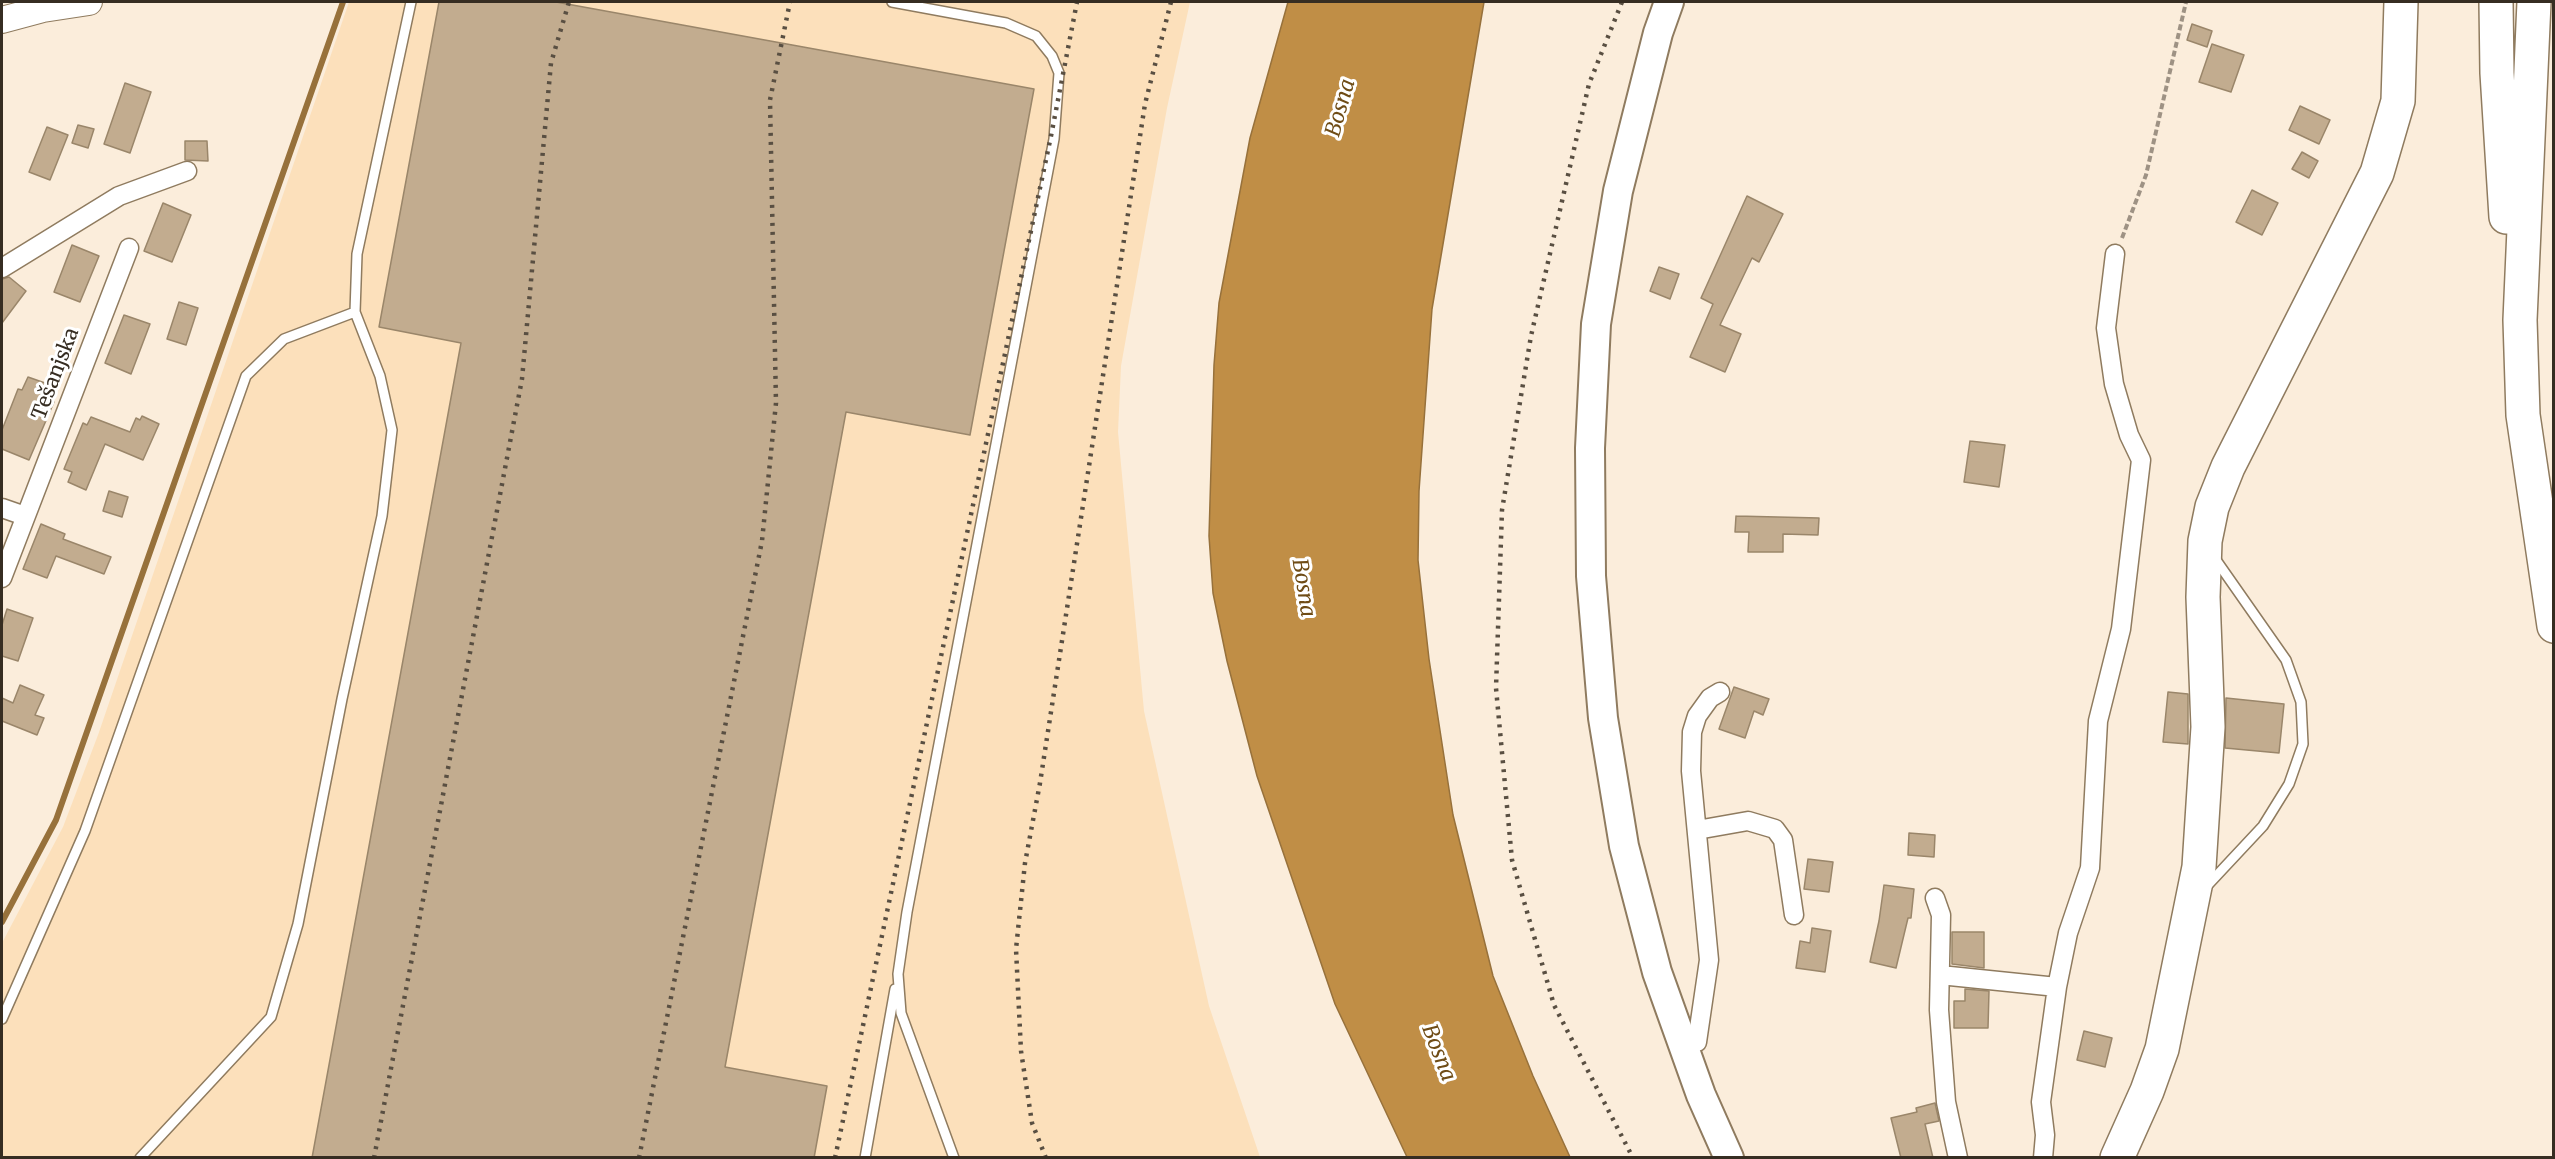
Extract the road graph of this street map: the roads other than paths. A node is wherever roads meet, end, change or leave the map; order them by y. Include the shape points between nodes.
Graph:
1 (89, 2) edge
2 (411, 2) edge
3 (892, 2) edge
4 (1669, 2) edge
5 (2401, 2) edge
6 (2496, 2) edge
7 (2534, 2) edge
8 (2, 20) edge
9 (187, 171) dead end
10 (129, 248) dead end
11 (2115, 254) road end
12 (2, 268) edge
13 (355, 312) junction
14 (2523, 415) junction
15 (2, 508) edge
16 (26, 516) junction
17 (2205, 541) junction
18 (2, 578) edge
19 (2553, 626) edge
20 (1720, 692) dead end
21 (1697, 830) junction
22 (1935, 898) dead end
23 (2193, 900) junction
24 (1794, 915) dead end
25 (898, 974) junction
26 (1940, 975) junction
27 (2057, 987) junction
28 (2, 1019) edge
29 (1684, 1046) junction
30 (140, 1158) edge
31 (865, 1158) edge
32 (954, 1158) edge
33 (1729, 1158) edge
34 (1958, 1158) edge
35 (2043, 1158) edge
36 (2117, 1158) edge

1 - 8 main road
2 - 13 lane via 357,254
3 - 25 lane via 1006,23 1036,36 1052,56 1059,73 1054,139
4 - 29 main road via 1618,191 1596,324 1590,448 1591,576 1603,718 1624,846 1657,972
5 - 17 highway via 2398,101 2377,173 2228,467 2212,507
6 - 14 highway via 2507,345
7 - 14 highway via 2520,320
9 - 12 street via 119,196
10 - 16 street, Tešanjska
11 - 27 street via 2106,328 2114,384 2141,460 2121,629 2098,721 2090,868 2068,933
13 - 28 lane via 284,339 246,376 85,831
13 - 30 lane via 380,376 392,430 382,516 298,924 271,1017
14 - 19 highway
15 - 16 street
16 - 18 street, Tešanjska
17 - 23 highway via 2208,727 2199,867
17 - 23 lane via 2221,571 2262,622 2286,660 2301,702 2303,744 2289,784 2263,825
20 - 21 street via 1710,698 1697,716 1692,732
21 - 24 street via 1748,821 1775,830 1783,840
21 - 29 street via 1709,960 1697,1042
22 - 26 street via 1941,915
23 - 36 highway via 2162,1049
25 - 31 lane
25 - 32 lane via 901,1013
26 - 27 street
26 - 34 street via 1946,1102
27 - 35 street via 2041,1102
29 - 33 main road

